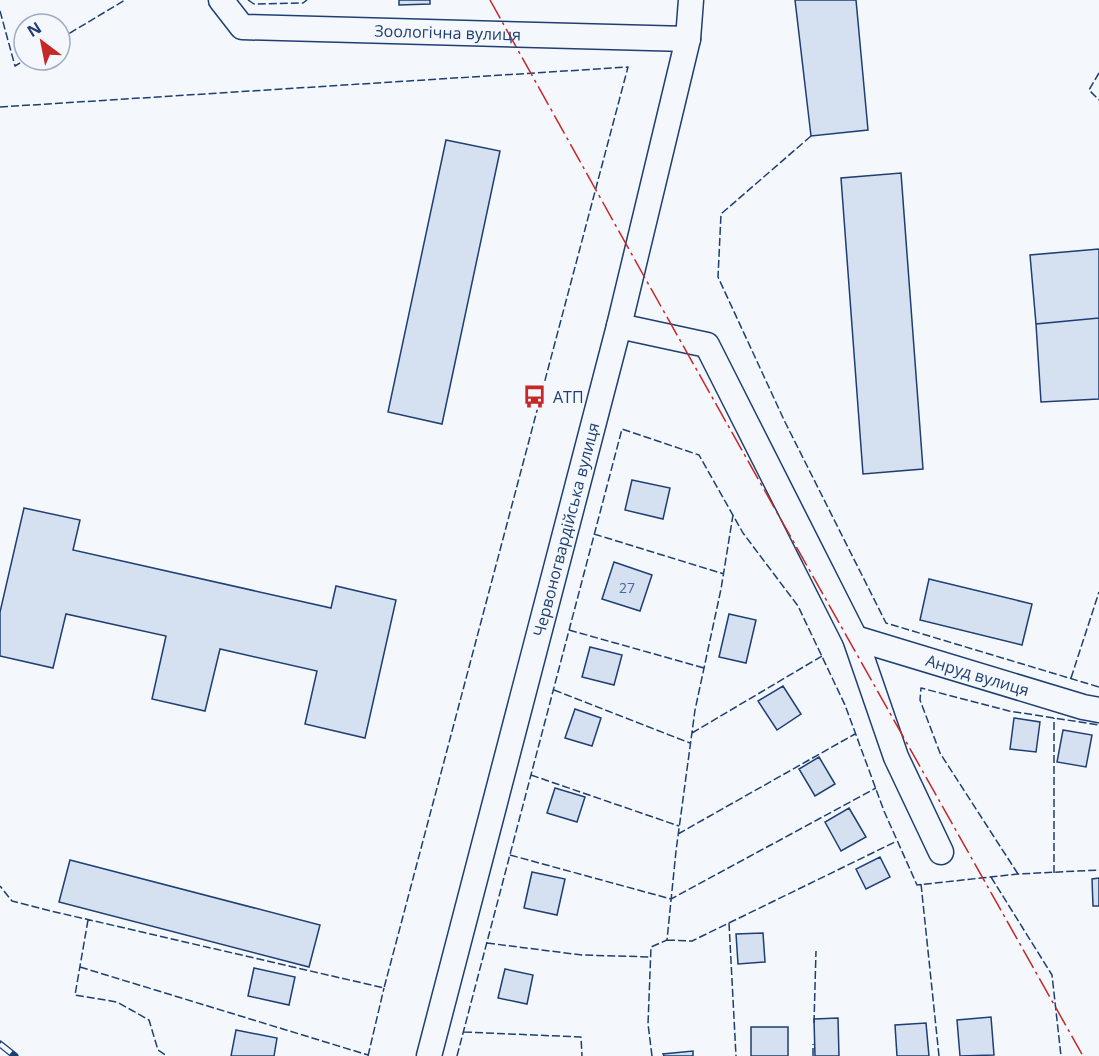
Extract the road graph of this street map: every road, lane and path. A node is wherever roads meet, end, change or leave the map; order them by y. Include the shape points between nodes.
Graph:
1 (221, 0) edge
2 (691, 0) edge
3 (688, 39) junction
4 (619, 326) junction
5 (855, 638) junction
6 (1099, 710) edge
7 (941, 852) dead end
8 (429, 1056) edge

1 - 3 street, Зоологічна вулиця via 242,27
2 - 3 street, Червоногвардійська вулиця
3 - 4 street, Червоногвардійська вулиця
4 - 5 street via 707,345
4 - 8 street, Червоногвардійська вулиця
5 - 6 street, Анруд вулиця
5 - 7 street via 896,757

